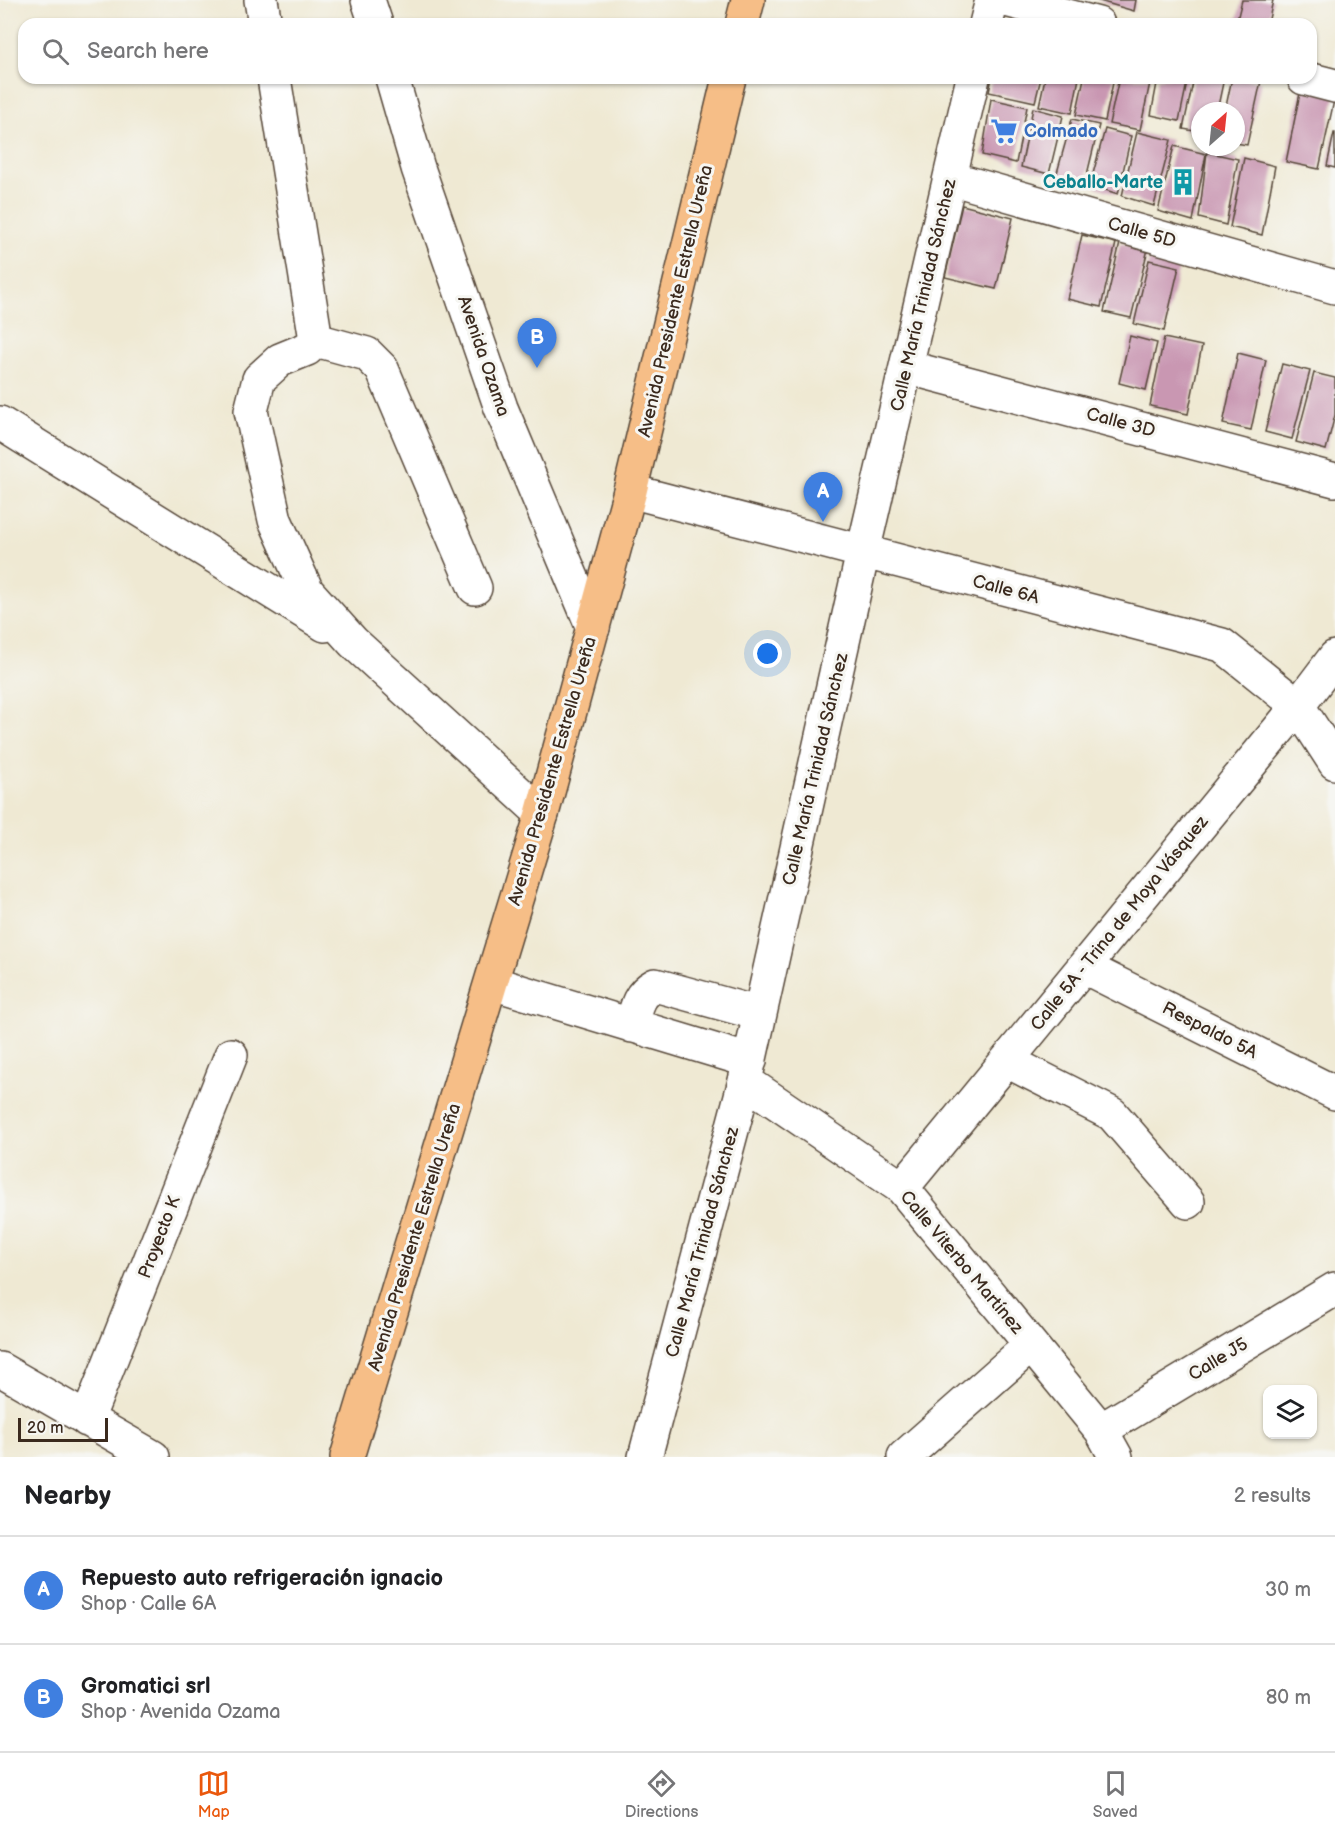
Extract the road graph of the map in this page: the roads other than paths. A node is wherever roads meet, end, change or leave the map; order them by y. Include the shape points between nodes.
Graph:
1 (261, 0) edge
2 (368, 0) edge
3 (748, 0) edge
4 (992, 0) edge
5 (1006, 0) edge
6 (264, 18) edge
7 (374, 18) edge
8 (744, 18) edge
9 (988, 18) edge
10 (1075, 18) edge
11 (1317, 81) edge
12 (275, 84) edge
13 (394, 84) edge
14 (728, 84) edge
15 (972, 84) edge
16 (1335, 86) edge
17 (950, 178) junction
18 (1335, 286) edge
19 (316, 340) junction
20 (906, 367) junction
21 (0, 423) edge
22 (1335, 480) edge
23 (630, 491) junction
24 (863, 552) junction
25 (475, 588) dead end
26 (593, 628) junction
27 (353, 642) junction
28 (1335, 657) edge
29 (1298, 706) junction
30 (1335, 763) edge
31 (542, 814) junction
32 (1084, 967) junction
33 (492, 983) junction
34 (760, 1014) junction
35 (632, 1026) junction
36 (231, 1055) dead end
37 (1007, 1061) junction
38 (747, 1071) junction
39 (1335, 1093) edge
40 (902, 1188) junction
41 (1188, 1202) dead end
42 (1335, 1288) edge
43 (1031, 1345) junction
44 (0, 1369) edge
45 (87, 1420) junction
46 (1109, 1443) edge
47 (153, 1457) edge
48 (347, 1457) edge
49 (645, 1457) edge
50 (903, 1457) edge

1 - 6 street
2 - 7 street
3 - 8 main road
4 - 9 street
5 - 10 street
11 - 16 street
12 - 19 street
13 - 26 street, Avenida Ozama via 418,168 501,408
14 - 23 main road, Avenida Presidente Estrella Ureña
15 - 17 street, Calle María Trinidad Sánchez
17 - 18 street, Calle 5D
17 - 20 street, Calle María Trinidad Sánchez
19 - 25 street via 367,354 382,369
19 - 27 street via 307,349 280,360 259,379 251,411 275,520 307,591
20 - 22 street, Calle 3D
20 - 24 street, Calle María Trinidad Sánchez
21 - 27 street
23 - 24 street, Calle 6A
23 - 26 main road, Avenida Presidente Estrella Ureña
24 - 29 street, Calle 6A via 1222,645
24 - 34 street, Calle María Trinidad Sánchez
26 - 31 main road, Avenida Presidente Estrella Ureña
27 - 31 street
28 - 29 street, Calle 5A - Trina de Moya Vásquez
29 - 30 street, Calle 6A
29 - 32 street, Calle 5A - Trina de Moya Vásquez
31 - 33 main road, Avenida Presidente Estrella Ureña
32 - 37 street, Calle 5A - Trina de Moya Vásquez
32 - 39 street, Respaldo 5A
33 - 35 street, Calle Viterbo Martínez
33 - 48 main road, Avenida Presidente Estrella Ureña
34 - 35 street via 655,985 645,990 638,1002
34 - 38 street, Calle María Trinidad Sánchez
35 - 38 street, Calle Viterbo Martínez
36 - 45 street, Proyecto K
37 - 40 street, Calle 5A - Trina de Moya Vásquez
37 - 41 street via 1112,1114
38 - 40 street, Calle Viterbo Martínez
38 - 49 street, Calle María Trinidad Sánchez
40 - 43 street, Calle Viterbo Martínez
42 - 46 street, Calle J5
43 - 46 street, Calle Viterbo Martínez
43 - 50 street
44 - 45 street
45 - 47 street

